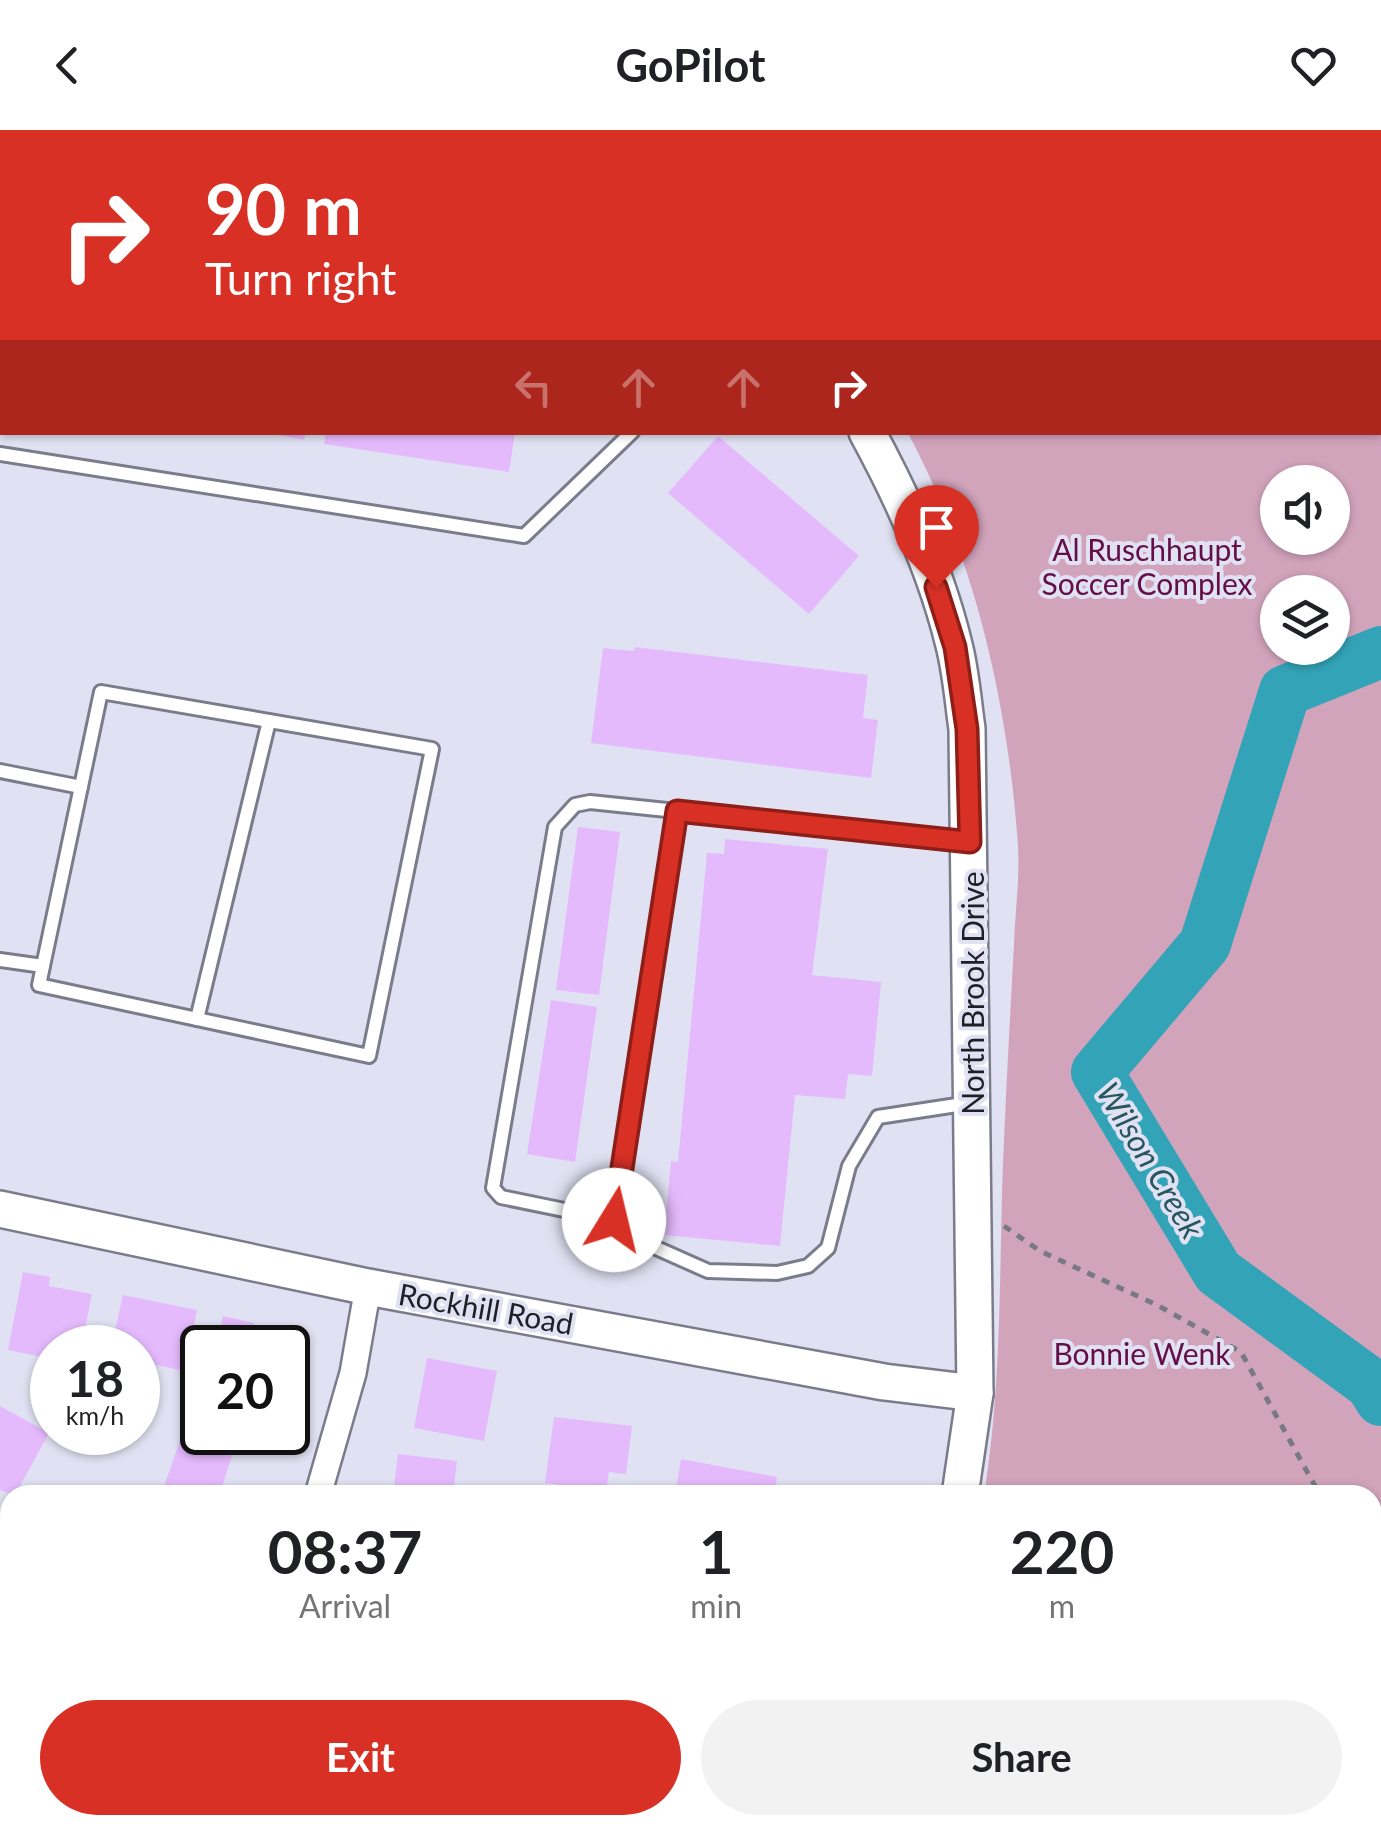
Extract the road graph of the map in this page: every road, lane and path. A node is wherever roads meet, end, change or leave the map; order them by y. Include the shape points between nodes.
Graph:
1 (629, 435) edge
2 (869, 435) edge
3 (0, 454) edge
4 (269, 721) junction
5 (0, 771) edge
6 (81, 787) junction
7 (677, 811) junction
8 (970, 842) junction
9 (0, 960) edge
10 (43, 966) junction
11 (197, 1019) junction
12 (973, 1103) junction
13 (0, 1209) edge
14 (1002, 1213) dead end
15 (614, 1220) junction
16 (368, 1287) junction
17 (975, 1393) junction
18 (321, 1485) edge
19 (961, 1485) edge
20 (1314, 1485) edge

1 - 3 lane via 524,536
2 - 8 street, North Brook Drive via 928,557 955,647 967,729
4 - 6 lane via 101,692
4 - 11 lane
4 - 11 lane via 432,749 368,1056
5 - 6 lane
6 - 10 lane
7 - 8 lane
7 - 15 lane
7 - 15 lane via 590,802 575,806 555,828 493,1188 500,1198
8 - 12 street, North Brook Drive
9 - 10 lane
10 - 11 lane via 39,985
12 - 15 lane via 878,1117 848,1166 828,1248 808,1266 777,1273 708,1271
12 - 17 street, North Brook Drive
13 - 16 street, Rockhill Road
14 - 20 path via 1004,1226 1040,1251 1241,1352
16 - 17 street, Rockhill Road
16 - 18 street via 353,1373
17 - 19 street, North Brook Drive

